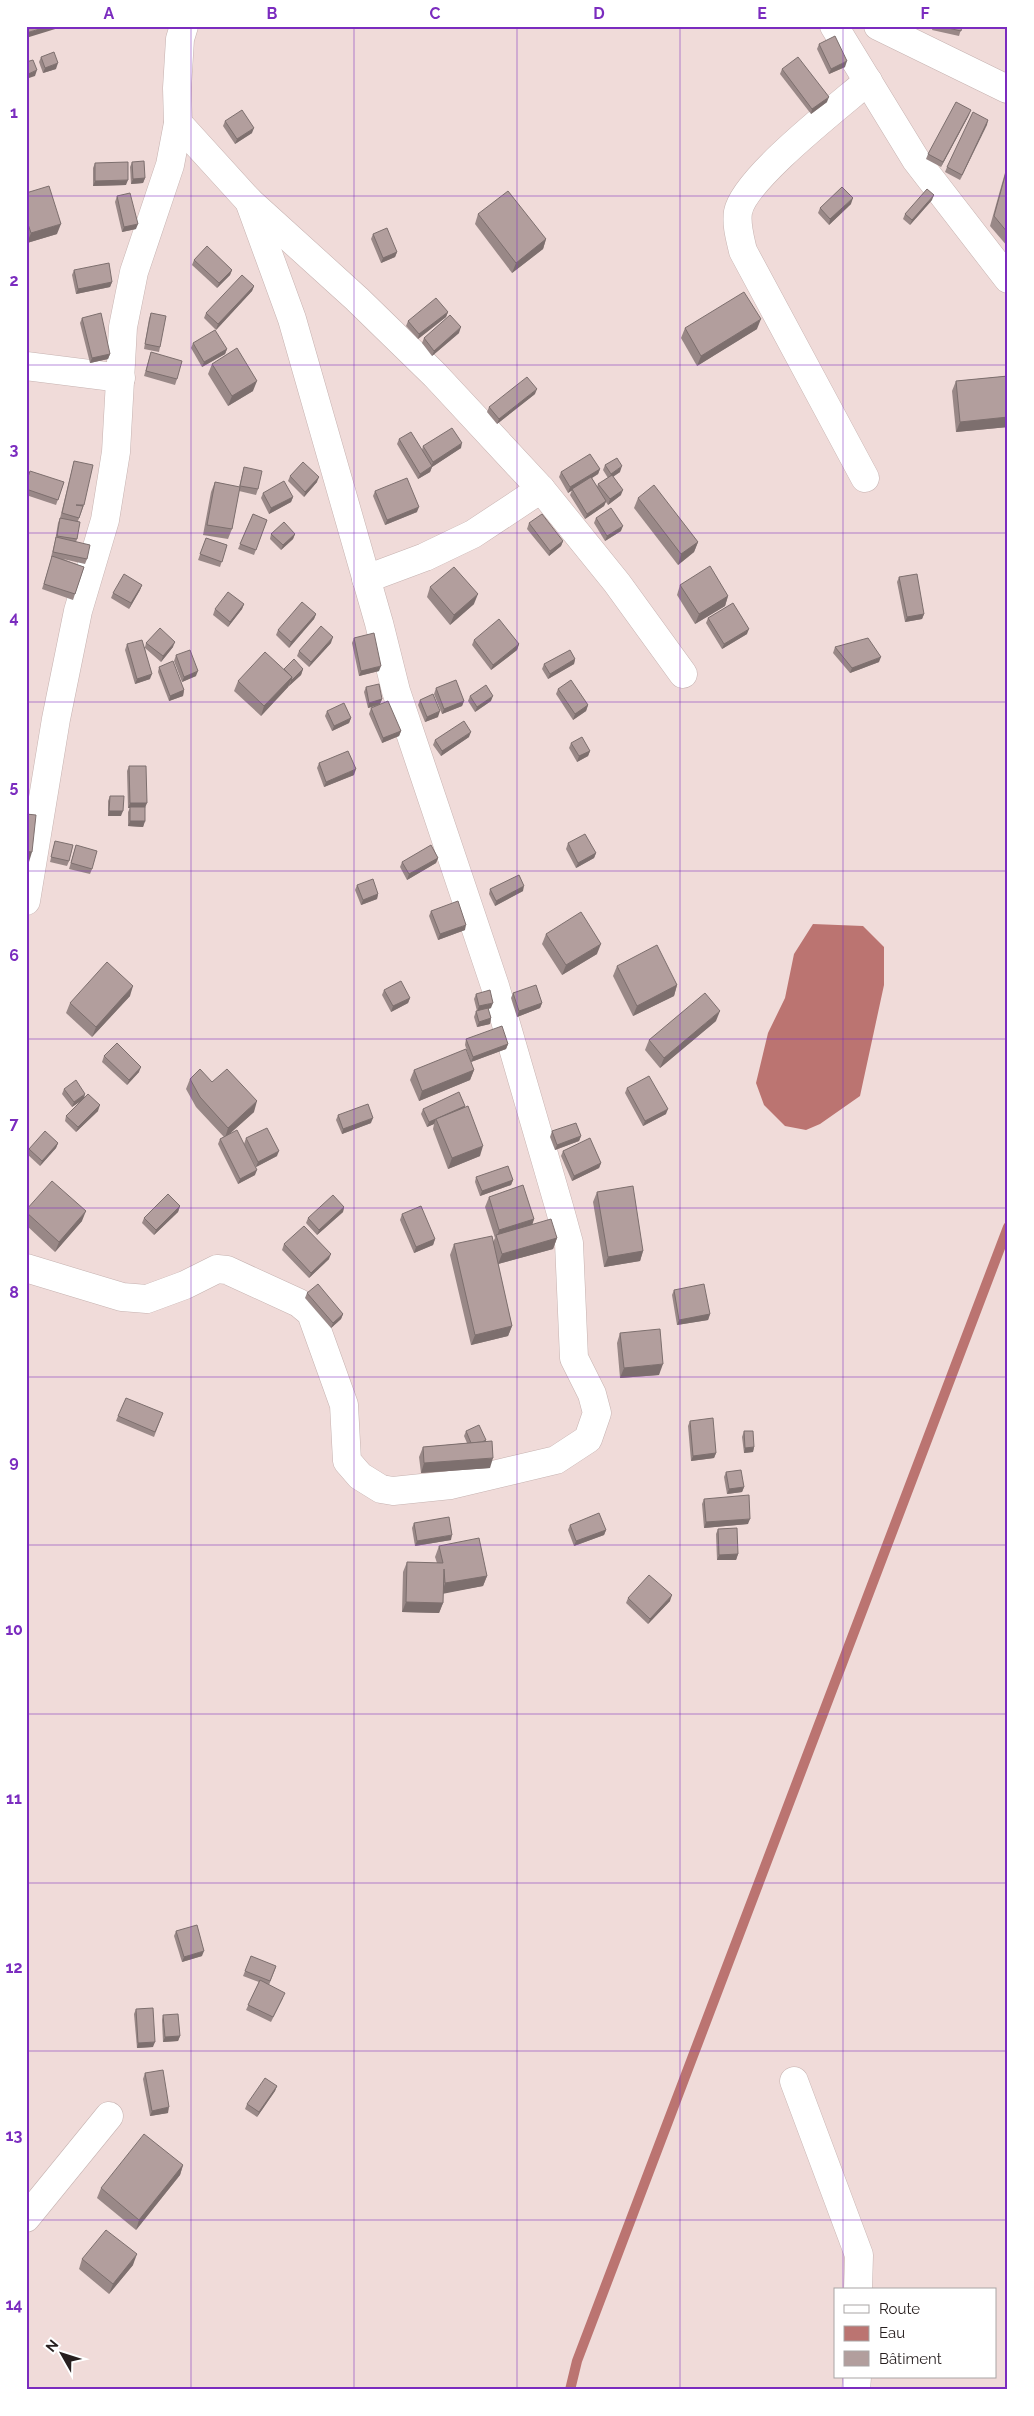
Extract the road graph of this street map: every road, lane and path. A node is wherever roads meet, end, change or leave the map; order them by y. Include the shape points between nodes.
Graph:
1 (184, 26) edge
2 (834, 26) edge
3 (895, 30) edge
4 (868, 81) junction
5 (1007, 89) edge
6 (178, 123) junction
7 (250, 201) junction
8 (1008, 279) edge
9 (26, 366) edge
10 (121, 378) junction
11 (865, 478) dead end
12 (541, 489) junction
13 (366, 579) junction
14 (683, 674) dead end
15 (26, 901) edge
16 (26, 1268) edge
17 (794, 2081) dead end
18 (109, 2116) dead end
19 (26, 2218) edge
20 (858, 2288) edge

1 - 6 street via 180,39
2 - 4 street
3 - 5 street
4 - 8 street via 916,160
4 - 11 street via 760,175 738,211 743,251
6 - 7 street
6 - 10 street via 170,165 134,272 123,326
7 - 12 street via 435,375
7 - 13 street via 292,319
9 - 10 street
10 - 15 street via 116,452 105,520 78,611 56,719
12 - 13 street via 473,534
12 - 14 street
13 - 16 street via 396,691 496,986 568,1243 574,1358 592,1394 597,1413 588,1439 547,1463 451,1485 393,1491 381,1489 360,1476 347,1461 344,1405 311,1313 299,1303 227,1270 216,1269 147,1299 122,1296
17 - 20 street via 859,2256
18 - 19 street

